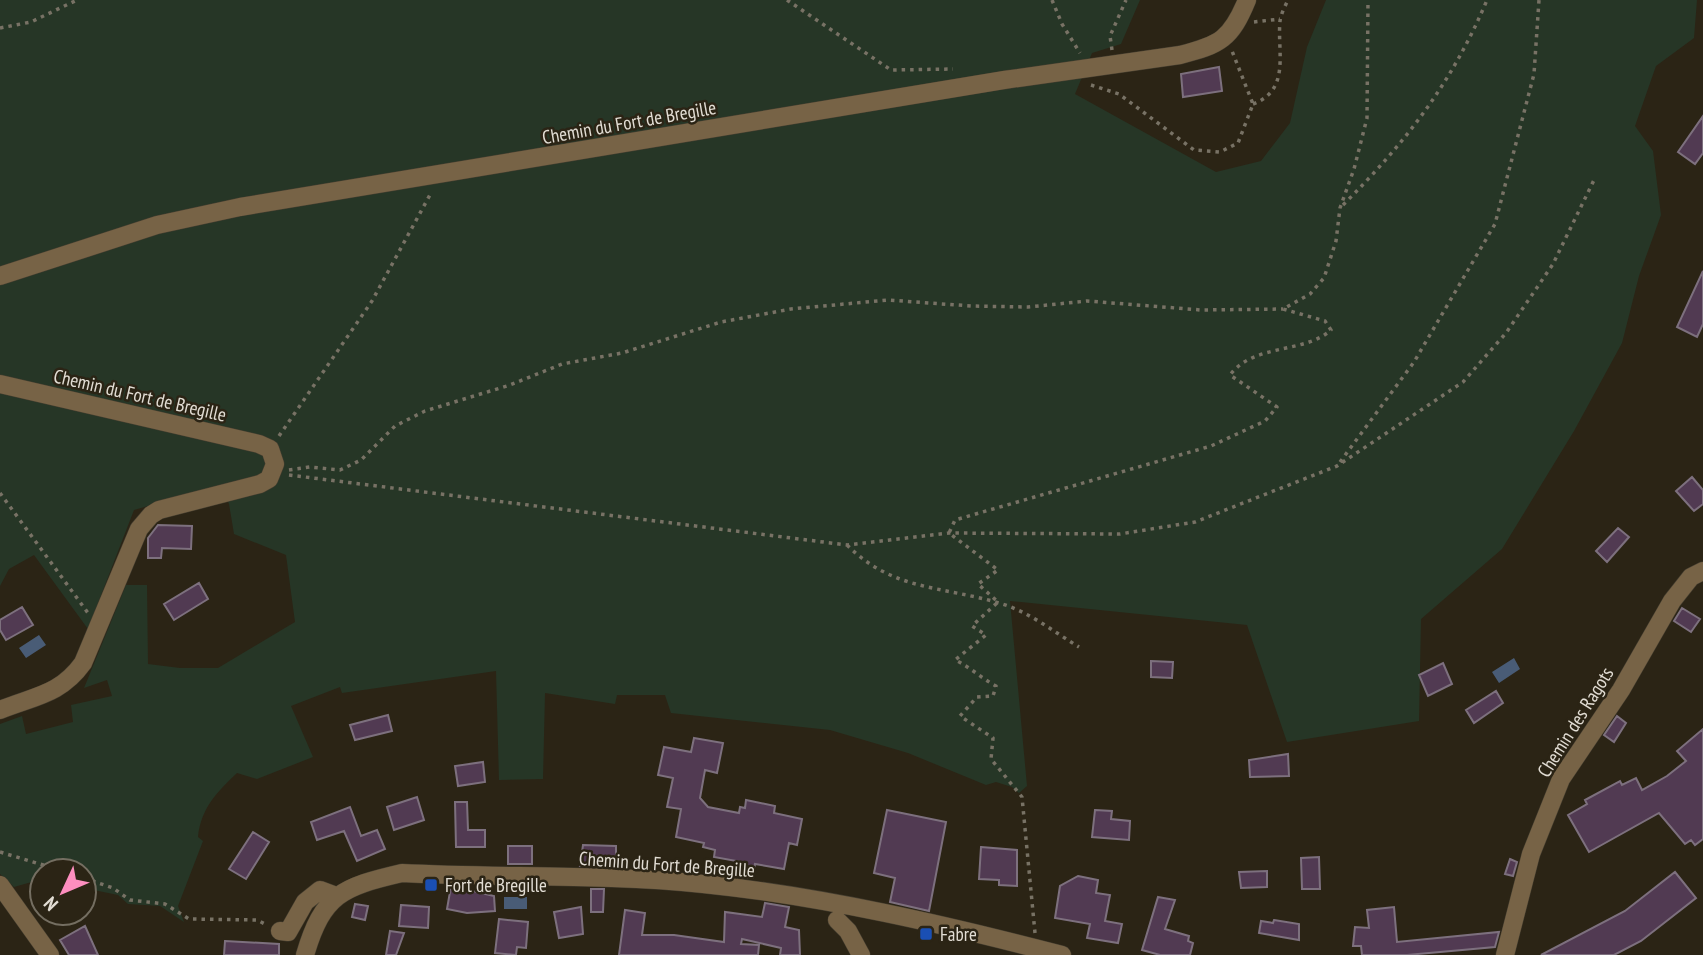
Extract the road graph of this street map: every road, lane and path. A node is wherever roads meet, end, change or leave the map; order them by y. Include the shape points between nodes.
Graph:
1 (77, 0) edge
2 (788, 0) edge
3 (1052, 0) edge
4 (1126, 0) edge
5 (1247, 0) edge
6 (1288, 0) edge
7 (1368, 0) edge
8 (1488, 0) edge
9 (1539, 0) edge
10 (1280, 19) junction
11 (0, 28) edge
12 (1232, 31) junction
13 (1117, 62) junction
14 (1089, 67) junction
15 (954, 69) dead end
16 (1079, 86) dead end
17 (1253, 104) junction
18 (447, 174) junction
19 (1595, 178) dead end
20 (1340, 208) junction
21 (0, 276) edge
22 (1283, 309) junction
23 (0, 384) edge
24 (270, 449) junction
25 (1337, 466) junction
26 (273, 473) junction
27 (0, 493) edge
28 (949, 533) junction
29 (847, 545) junction
30 (1703, 571) edge
31 (998, 602) junction
32 (98, 626) junction
33 (1079, 647) dead end
34 (0, 710) edge
35 (0, 852) edge
36 (28, 860) edge
37 (98, 883) edge
38 (0, 885) edge
39 (336, 896) junction
40 (837, 920) dead end
41 (280, 931) joint
42 (1035, 939) dead end
43 (1006, 948) edge
44 (50, 955) edge
45 (305, 955) edge
46 (861, 955) edge
47 (1062, 955) edge
48 (1505, 955) edge

1 - 11 path via 30,22
2 - 15 path via 891,70
3 - 14 path
4 - 13 path via 1110,36
5 - 12 street
6 - 10 path
7 - 20 path via 1367,118
8 - 20 path via 1441,91 1389,159
9 - 25 path via 1534,74 1494,224 1414,362
10 - 12 path
10 - 17 path via 1283,60 1274,89
12 - 13 street, Chemin du Fort de Bregille via 1208,48
12 - 17 path
13 - 14 street, Chemin du Fort de Bregille
14 - 18 street, Chemin du Fort de Bregille
16 - 17 path via 1093,85 1119,94 1194,150 1220,152 1238,143
18 - 21 street, Chemin du Fort de Bregille via 157,225
18 - 24 path via 428,196 372,301
19 - 25 path via 1553,264 1506,333 1463,382
20 - 22 path via 1324,278 1310,294
22 - 26 path via 1201,310 1087,301 971,306 888,300 791,309 562,364 425,411 395,426 361,460 340,470 310,467
22 - 28 path via 1325,321 1331,330 1322,338 1238,364 1230,375 1277,407 1265,421 1210,446 955,520
23 - 24 street, Chemin du Fort de Bregille
24 - 26 street
25 - 28 path via 1195,522 1120,534
26 - 29 path
26 - 32 street via 260,484 151,515 139,529
27 - 32 path
28 - 29 path
28 - 31 path via 999,570 978,584
29 - 31 path via 866,564 904,583
30 - 48 street, Chemin des Ragots via 1691,577 1672,601 1621,690 1561,779 1531,854
31 - 33 path
31 - 42 path via 972,626 986,635 955,660 996,686 993,696 977,697 960,716 993,738 991,760 1022,797
32 - 34 street via 71,680
35 - 36 path
37 - 41 path via 130,900 165,904 189,919 257,920
38 - 44 street
39 - 41 street via 320,890 305,902 288,932
39 - 43 street, Chemin du Fort de Bregille via 362,882 402,873 700,884 783,895
39 - 45 street, Chemin du Fort de Bregille via 315,922
40 - 46 street
43 - 47 street, Chemin du Fort de Bregille

